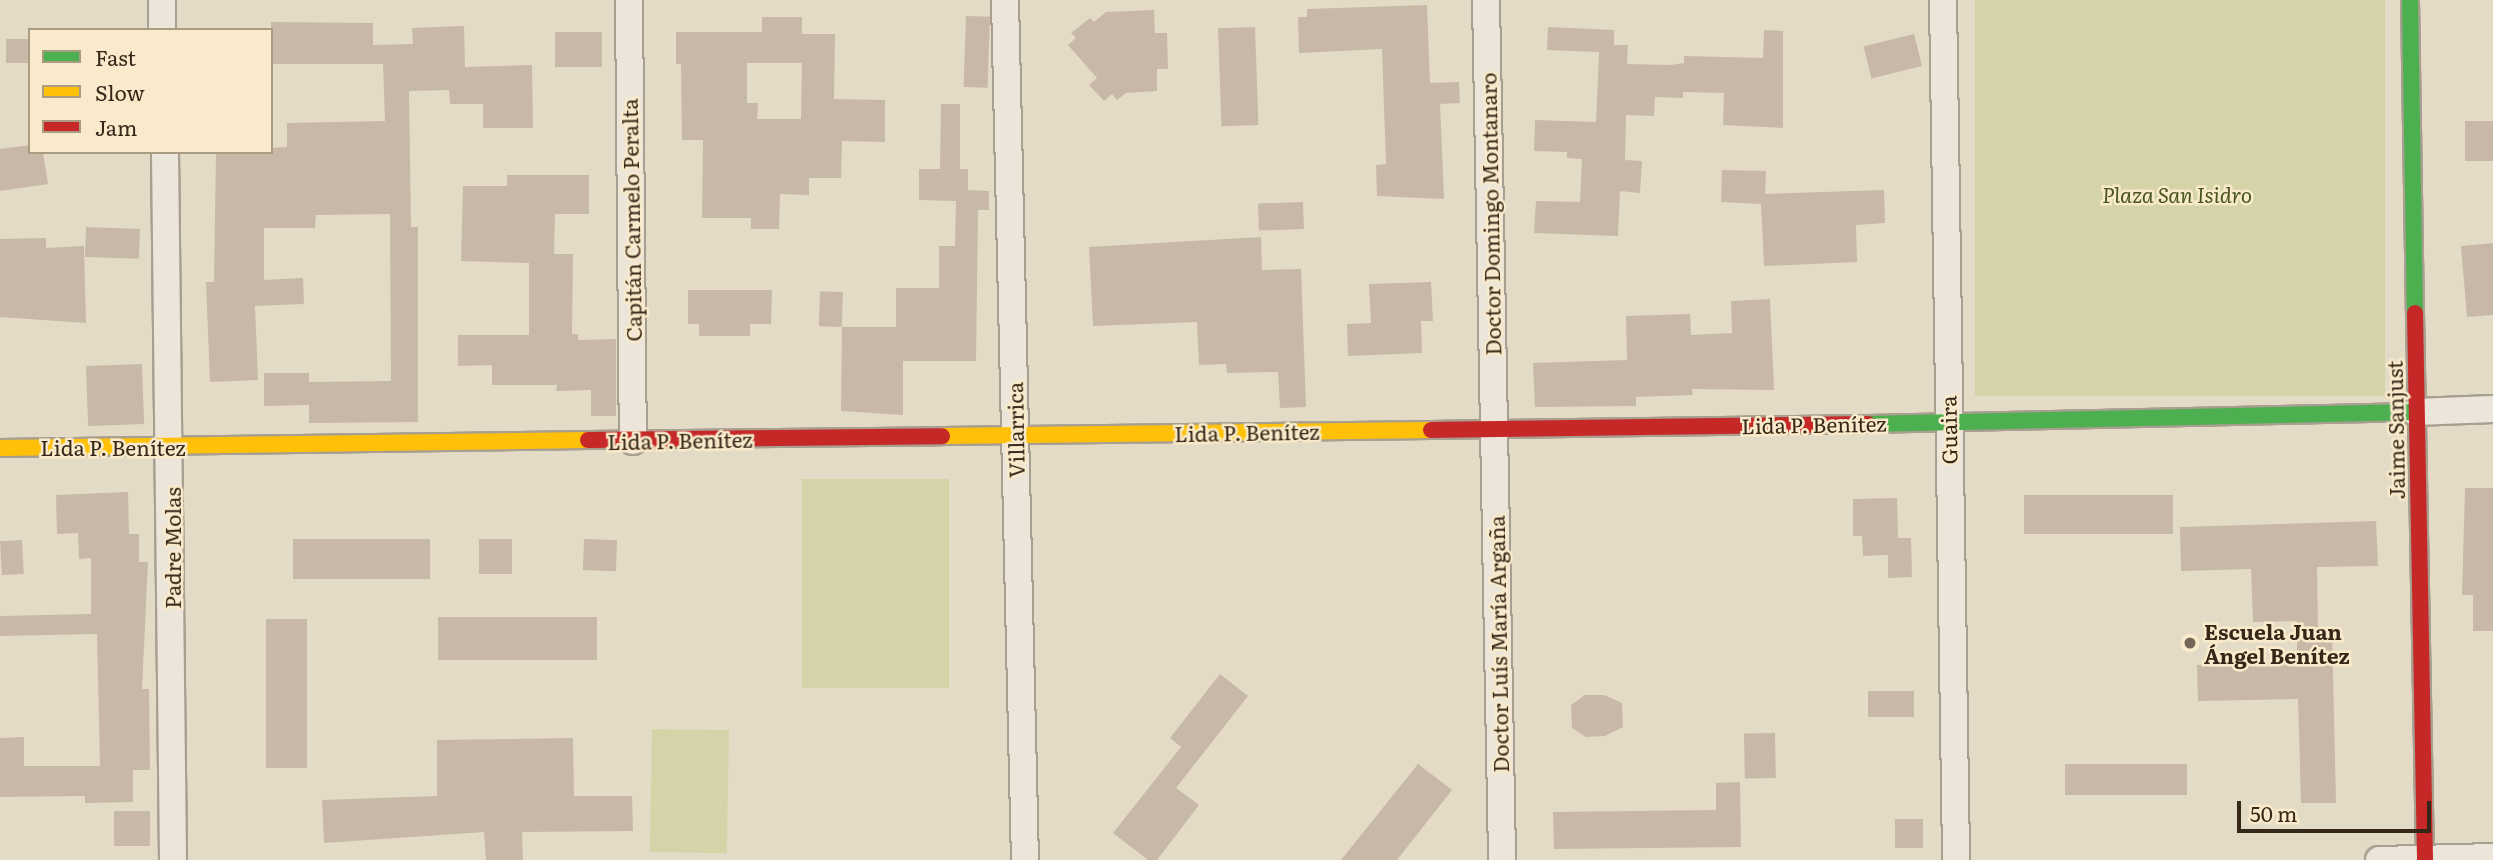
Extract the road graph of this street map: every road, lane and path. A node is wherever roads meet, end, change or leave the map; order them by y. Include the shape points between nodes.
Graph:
1 (162, 0) edge
2 (629, 0) edge
3 (1005, 0) edge
4 (1486, 0) edge
5 (1944, 0) edge
6 (2410, 0) edge
7 (162, 28) edge
8 (165, 154) edge
9 (2493, 409) edge
10 (2415, 412) junction
11 (1948, 423) junction
12 (1494, 427) junction
13 (1016, 436) junction
14 (633, 441) junction
15 (172, 447) junction
16 (0, 448) edge
17 (2493, 857) edge
18 (2425, 859) edge
19 (173, 860) edge
20 (1025, 860) edge
21 (1503, 860) edge
22 (1956, 860) edge
23 (2379, 860) edge

1 - 7 street
2 - 14 street, Capitán Carmelo Peralta
3 - 13 street, Villarrica
4 - 12 street, Doctor Domingo Montanaro
5 - 11 street, Guaira
6 - 10 street, Jaime Sanjust
8 - 15 street, Padre Molas
9 - 10 street, Lida P. Benítez
10 - 11 street, Lida P. Benítez
10 - 18 street, Jaime Sanjust
11 - 12 street, Lida P. Benítez
11 - 22 street, Guaira
12 - 13 street, Lida P. Benítez
12 - 21 street, Doctor Luís María Argaña
13 - 14 street, Lida P. Benítez
13 - 20 street, Villarrica
14 - 15 street, Lida P. Benítez
15 - 16 street, Lida P. Benítez
15 - 19 street, Padre Molas
17 - 18 street
18 - 23 street

